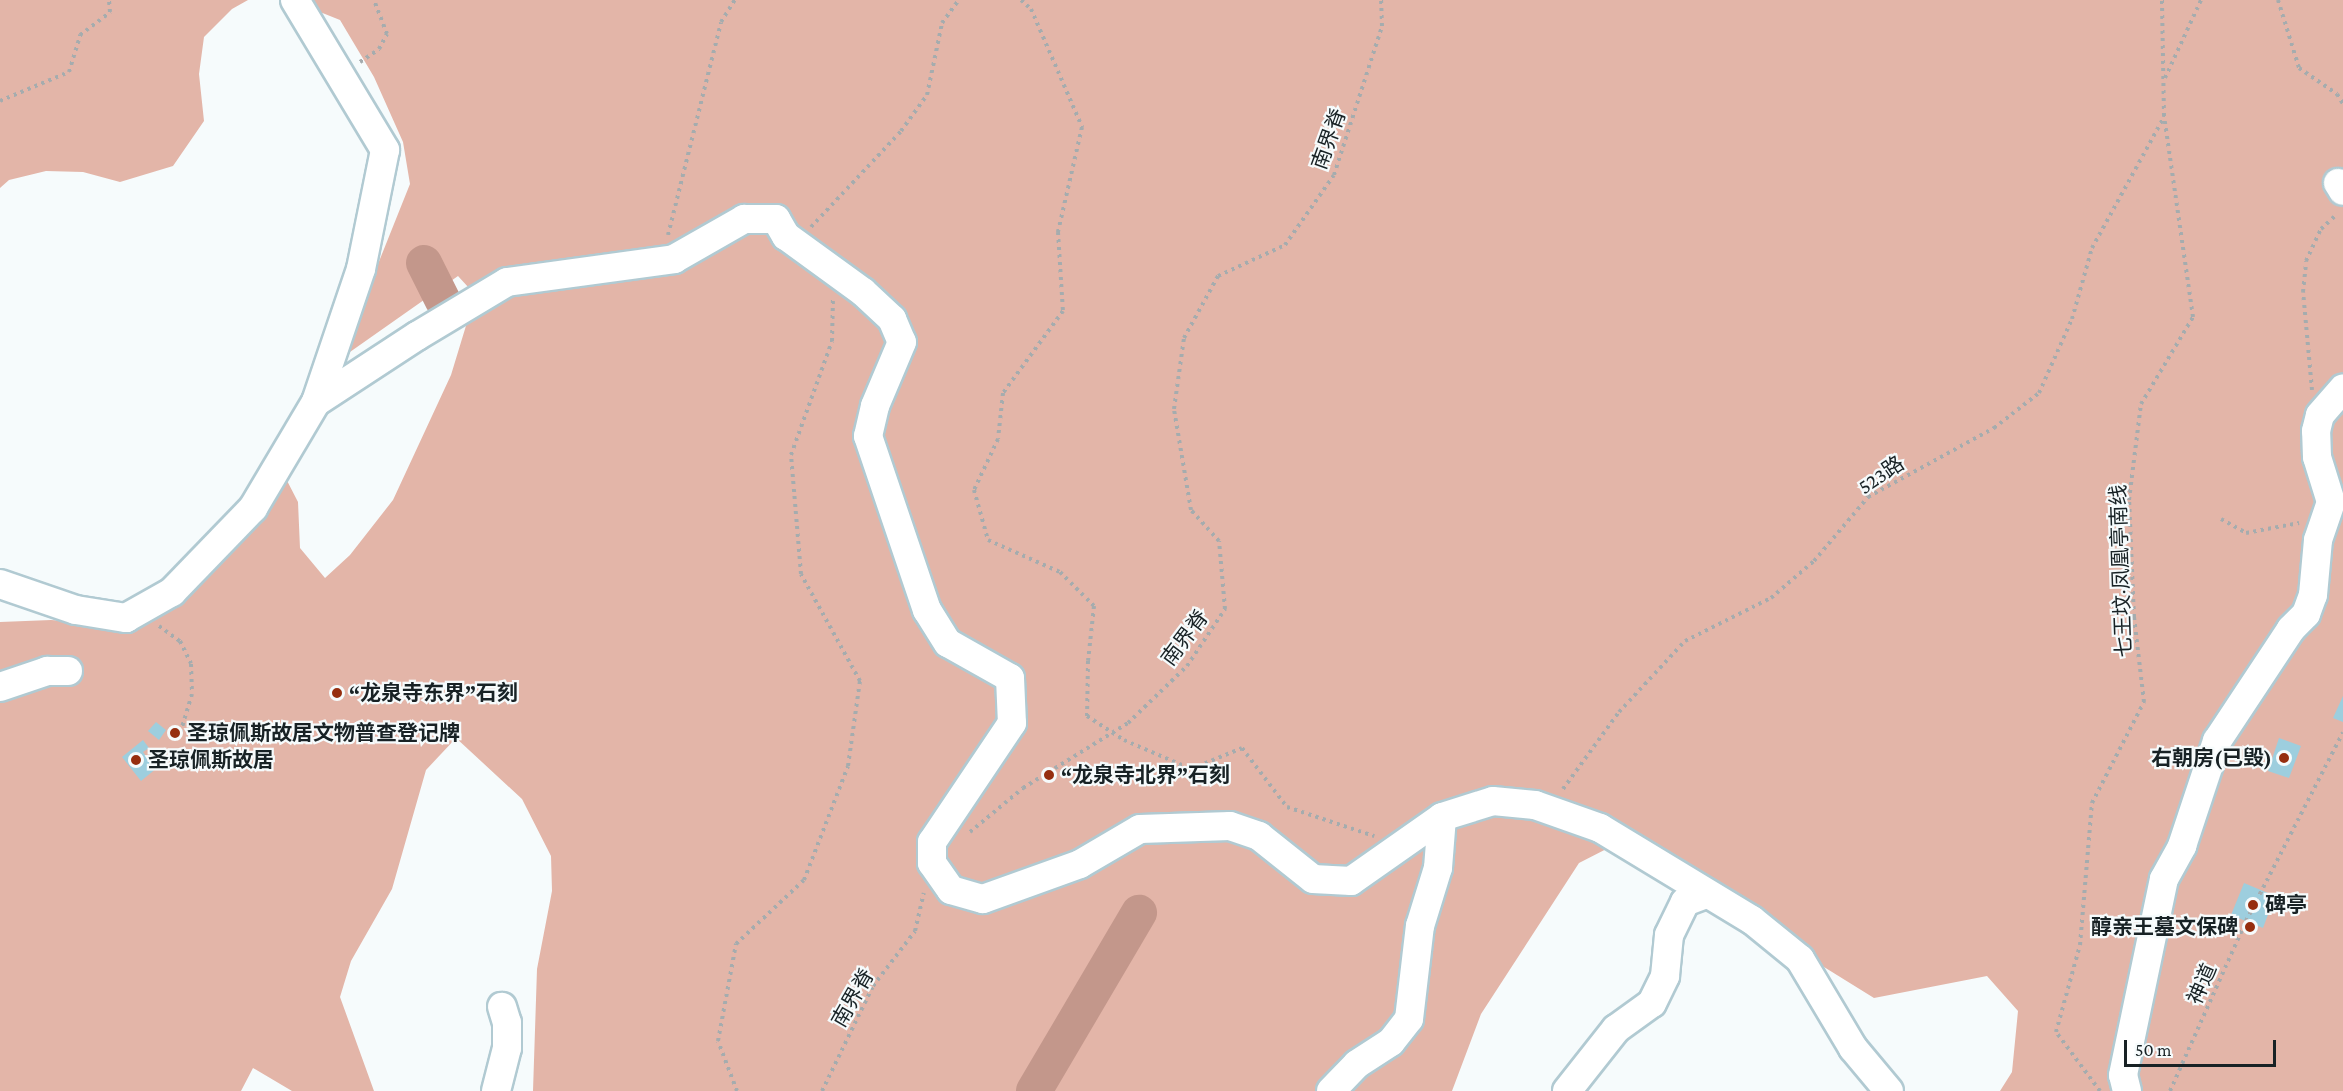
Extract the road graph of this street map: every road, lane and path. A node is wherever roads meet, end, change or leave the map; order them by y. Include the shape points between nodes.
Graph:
1 (110, 0) edge
2 (296, 0) edge
3 (374, 0) edge
4 (735, 0) edge
5 (959, 0) edge
6 (1021, 0) edge
7 (1381, 0) edge
8 (2162, 0) edge
9 (2201, 0) edge
10 (2278, 0) edge
11 (340, 75) junction
12 (2164, 81) junction
13 (0, 101) edge
14 (2343, 104) edge
15 (2164, 117) junction
16 (2343, 211) edge
17 (794, 241) junction
18 (659, 261) junction
19 (834, 271) junction
20 (2343, 389) edge
21 (316, 402) junction
22 (2320, 415) junction
23 (2221, 519) dead end
24 (2324, 525) junction
25 (0, 584) edge
26 (126, 618) junction
27 (68, 670) dead end
28 (0, 687) edge
29 (1110, 731) junction
30 (2343, 732) edge
31 (179, 736) dead end
32 (1535, 805) junction
33 (1442, 817) junction
34 (968, 833) dead end
35 (1398, 844) junction
36 (932, 863) junction
37 (1706, 894) junction
38 (502, 1007) dead end
39 (496, 1091) edge
40 (737, 1091) edge
41 (822, 1091) edge
42 (1331, 1091) edge
43 (1567, 1091) edge
44 (1889, 1091) edge
45 (2100, 1091) edge
46 (2127, 1091) edge
47 (2170, 1091) edge

1 - 13 path via 110,12 80,35 69,72
2 - 11 street
3 - 11 path via 387,34 379,49
4 - 18 path via 721,22
5 - 17 path via 942,23 927,95 901,131 822,219
6 - 29 path via 1031,9 1082,127 1058,232 1063,311 1003,393 998,439 974,490 988,540 1060,572 1094,606 1087,716
7 - 29 path, 南界脊 via 1382,26 1334,175 1285,245 1218,276 1184,338 1174,409 1191,510 1219,541 1225,609 1187,666 1128,723
8 - 12 path, 七王坟·凤凰亭南线
9 - 12 path
10 - 14 path via 2299,68 2337,94
11 - 21 street via 385,150 361,269
12 - 15 path, 七王坟·凤凰亭南线
15 - 32 path, 523路 via 2092,248 2072,319 2039,393 1994,428 1868,497 1814,561 1771,598 1685,641 1619,712 1562,791
15 - 45 path, 七王坟·凤凰亭南线 via 2193,317 2141,404 2128,500 2134,617 2144,702 2092,803 2080,945 2056,1032
16 - 22 path via 2334,214 2321,229 2306,261 2303,292 2310,384
17 - 18 street via 776,219 744,219 674,259
17 - 19 street
18 - 21 street via 507,282
19 - 36 street via 892,319 902,342 875,406 868,436 927,610 948,643 1010,678 1012,723 932,842
19 - 40 path via 832,341 791,455 801,574 860,681 848,766 804,880 736,944 718,1041
20 - 22 street
21 - 26 street via 253,508 172,592
22 - 24 street via 2317,457 2331,502
23 - 24 path via 2246,533 2305,522
24 - 46 street via 2313,595 2306,614 2291,629 2217,741 2182,846 2164,879 2123,1075
25 - 26 street via 76,610
26 - 31 path via 163,627 180,641 191,664 192,694
27 - 28 street via 47,671
29 - 34 path, 南界脊 via 1023,788
29 - 35 path via 1191,769 1242,748 1287,807
30 - 47 path, 神道 via 2246,921
32 - 33 street via 1493,801
32 - 37 street via 1600,828
33 - 35 street
33 - 42 street via 1438,868 1420,926 1409,1019 1391,1042 1357,1064
35 - 36 street via 1351,881 1313,879 1259,836 1230,826 1140,829 1080,864 983,899 951,890
36 - 41 path, 南界脊 via 915,931 873,986
37 - 43 street via 1685,902 1669,935 1665,976 1652,1003 1616,1029
37 - 44 street via 1752,920 1800,959 1852,1048
38 - 39 street via 507,1023 507,1048

